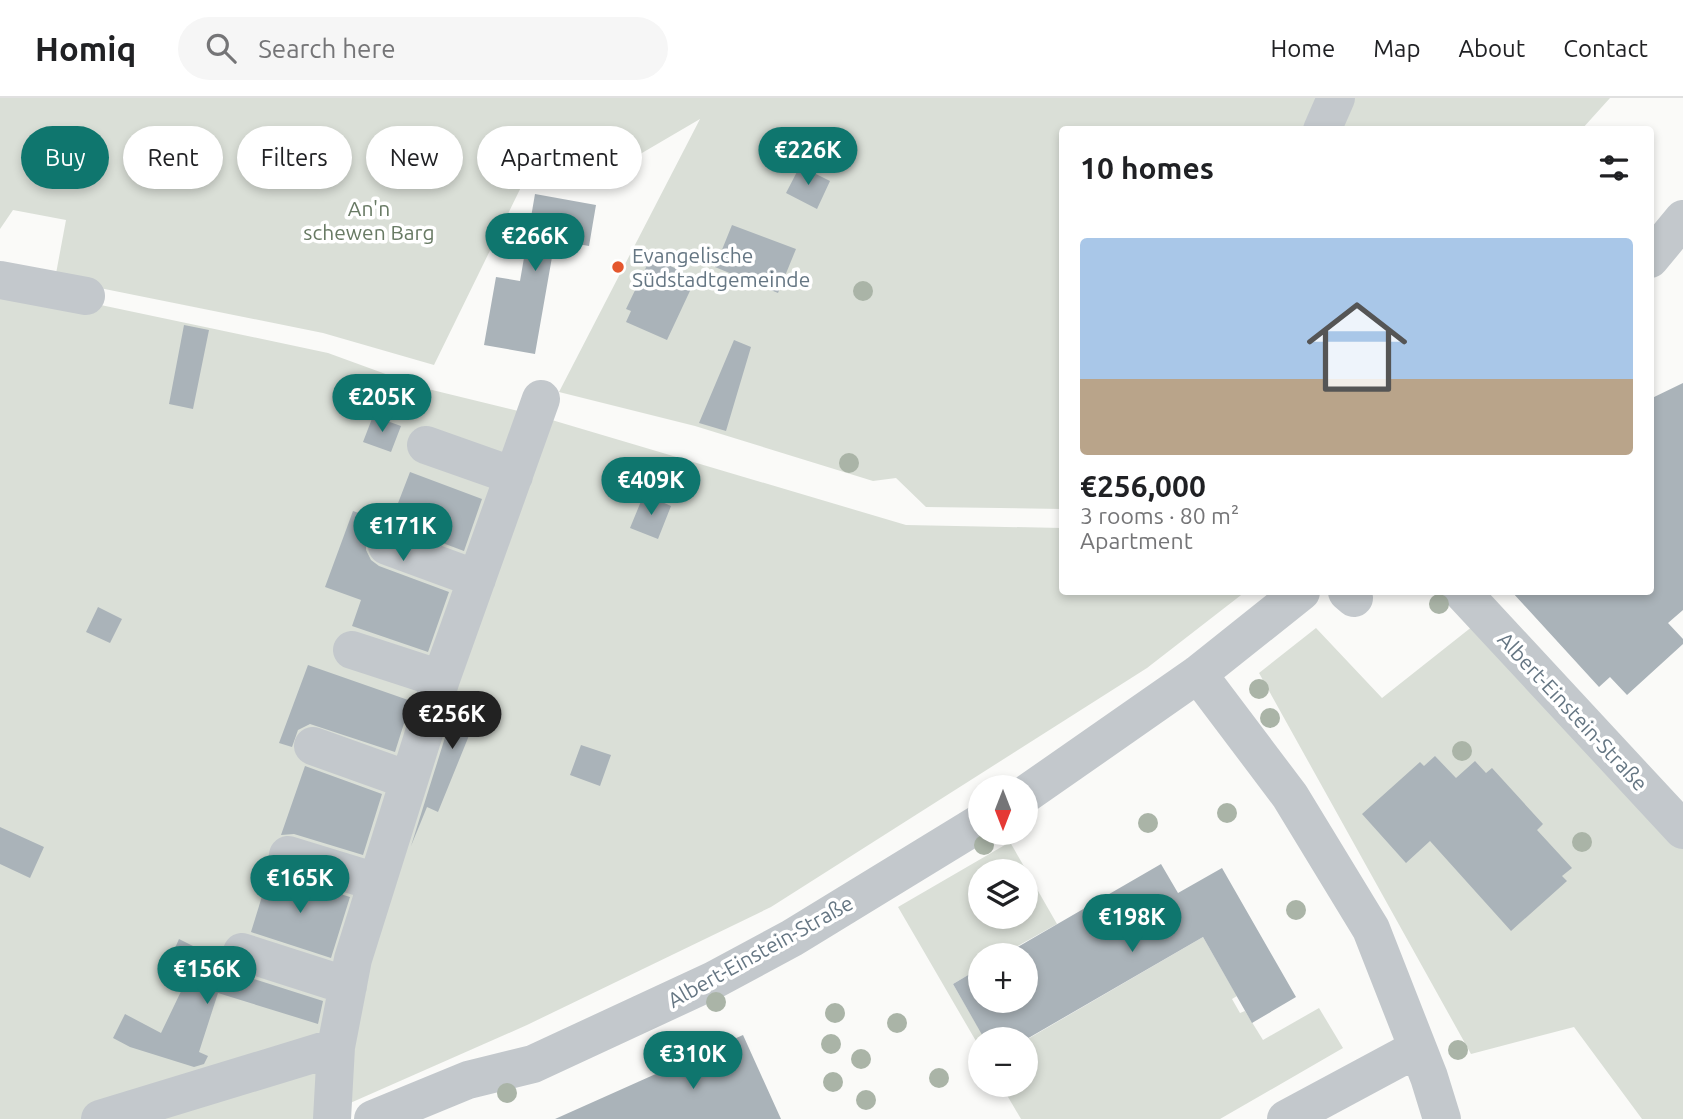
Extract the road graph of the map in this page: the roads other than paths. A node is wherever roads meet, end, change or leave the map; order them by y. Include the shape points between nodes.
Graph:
1 (1336, 98) edge
2 (1324, 126) edge
3 (1683, 219) edge
4 (1654, 253) edge
5 (0, 280) edge
6 (86, 296) dead end
7 (541, 400) dead end
8 (426, 445) dead end
9 (514, 477) junction
10 (387, 546) dead end
11 (477, 579) junction
12 (1297, 595) edge
13 (1465, 595) edge
14 (352, 650) dead end
15 (1198, 674) junction
16 (442, 679) junction
17 (313, 746) dead end
18 (408, 780) junction
19 (1038, 786) edge
20 (968, 830) edge
21 (1683, 830) edge
22 (288, 855) dead end
23 (376, 882) junction
24 (242, 952) dead end
25 (348, 986) junction
26 (336, 1047) junction
27 (1407, 1054) dead end
28 (100, 1119) edge
29 (332, 1119) edge
30 (373, 1119) edge
31 (1286, 1119) edge
32 (1442, 1119) edge

1 - 2 street
3 - 4 street
5 - 6 street
7 - 9 street
8 - 9 street
9 - 11 street
10 - 11 street
11 - 16 street
12 - 15 street
13 - 21 street, Albert-Einstein-Straße
14 - 16 street
15 - 19 street
15 - 32 street via 1290,796 1371,929
16 - 18 street
17 - 18 street
18 - 23 street
20 - 30 street, Albert-Einstein-Straße via 714,980 533,1064 468,1080
22 - 23 street
23 - 25 street
24 - 25 street
25 - 26 street
26 - 28 street
26 - 29 street
27 - 31 street

